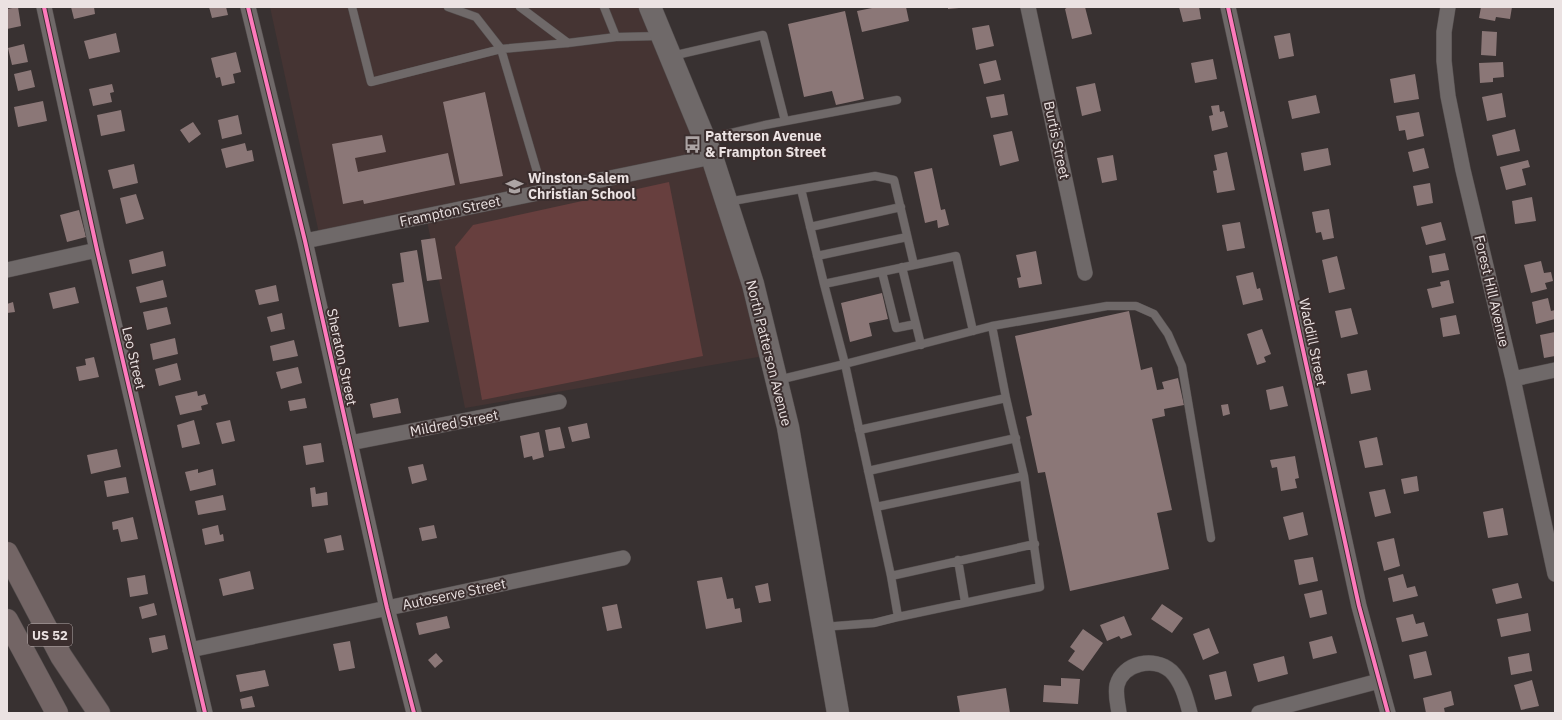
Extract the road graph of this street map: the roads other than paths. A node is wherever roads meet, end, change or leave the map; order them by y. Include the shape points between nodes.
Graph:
1 (44, 7) edge
2 (248, 7) edge
3 (352, 7) edge
4 (448, 7) edge
5 (520, 7) edge
6 (604, 7) edge
7 (650, 7) edge
8 (1028, 7) edge
9 (1228, 7) edge
10 (1448, 7) edge
11 (662, 36) junction
12 (616, 37) junction
13 (568, 43) junction
14 (502, 49) junction
15 (671, 56) junction
16 (897, 100) dead end
17 (785, 121) junction
18 (709, 148) junction
19 (801, 189) junction
20 (543, 192) junction
21 (727, 202) junction
22 (900, 207) junction
23 (810, 227) junction
24 (907, 237) junction
25 (305, 241) junction
26 (97, 250) junction
27 (817, 256) junction
28 (914, 265) junction
29 (902, 267) junction
30 (7, 270) edge
31 (882, 272) junction
32 (1085, 273) dead end
33 (824, 284) junction
34 (916, 324) junction
35 (992, 326) junction
36 (973, 331) junction
37 (921, 345) junction
38 (845, 364) junction
39 (1555, 370) edge
40 (1513, 379) junction
41 (776, 380) junction
42 (1006, 398) junction
43 (559, 402) dead end
44 (859, 430) junction
45 (1016, 438) junction
46 (350, 443) junction
47 (868, 471) junction
48 (1024, 476) junction
49 (876, 508) junction
50 (1211, 538) dead end
51 (1035, 544) junction
52 (7, 553) edge
53 (623, 558) dead end
54 (958, 560) junction
55 (1555, 574) edge
56 (891, 576) junction
57 (965, 602) junction
58 (386, 608) junction
59 (898, 616) junction
60 (7, 620) edge
61 (823, 627) junction
62 (190, 650) junction
63 (1379, 681) junction
64 (57, 713) edge
65 (99, 713) edge
66 (205, 713) edge
67 (414, 713) edge
68 (838, 713) edge
69 (1119, 713) edge
70 (1190, 713) edge
71 (1259, 713) edge
72 (1388, 713) edge

1 - 26 street, Leo Street
2 - 25 street, Sheraton Street
3 - 14 lane via 371,82
4 - 14 lane via 476,17
5 - 13 lane
6 - 12 lane
7 - 11 main road, North Patterson Avenue
8 - 32 street, Burtis Street
9 - 63 street, Waddill Street via 1359,606
10 - 40 street, Forest Hill Avenue via 1444,32 1448,96
11 - 12 lane
11 - 15 main road, North Patterson Avenue
12 - 13 lane
13 - 14 lane
14 - 20 lane
15 - 17 lane via 763,35
15 - 18 main road, North Patterson Avenue
16 - 17 lane
17 - 18 lane
18 - 20 street, Frampton Street
18 - 21 main road, North Patterson Avenue
19 - 21 lane
19 - 22 lane via 875,176 894,180
19 - 23 lane
20 - 25 street, Frampton Street
21 - 41 main road, North Patterson Avenue via 753,284
22 - 23 lane
22 - 24 lane
23 - 27 lane
24 - 27 lane
24 - 28 lane
25 - 46 street, Sheraton Street
26 - 30 street
26 - 62 street, Leo Street
27 - 33 lane
28 - 29 lane
28 - 36 lane via 956,256
29 - 31 lane
29 - 34 lane
31 - 33 lane
31 - 34 lane via 896,328
33 - 38 lane
34 - 37 lane
35 - 36 lane
35 - 42 lane
35 - 50 lane via 1107,306 1136,306 1154,314 1168,334 1182,366
36 - 37 lane
37 - 38 lane
38 - 41 lane
38 - 44 lane
39 - 40 street
40 - 55 street, Forest Hill Avenue
41 - 61 main road, North Patterson Avenue via 788,427
42 - 44 lane
42 - 45 lane
43 - 46 street, Mildred Street
44 - 47 lane
45 - 47 lane
45 - 48 lane
46 - 58 street, Sheraton Street
47 - 49 lane
48 - 49 lane
48 - 51 lane
49 - 56 lane
51 - 54 lane
51 - 57 lane via 1040,587
52 - 65 highway, US 52 via 60,656
53 - 58 street, Autoserve Street
54 - 56 lane
54 - 57 lane
56 - 59 lane
57 - 59 lane
58 - 62 street, Autoserve Street
58 - 67 street, Sheraton Street
59 - 61 lane via 874,623
60 - 64 highway, US 52
61 - 68 main road, North Patterson Avenue
62 - 66 street, Leo Street
63 - 71 street
63 - 72 street, Waddill Street
69 - 70 street via 1116,696 1122,674 1137,665 1148,663 1166,668 1178,680

